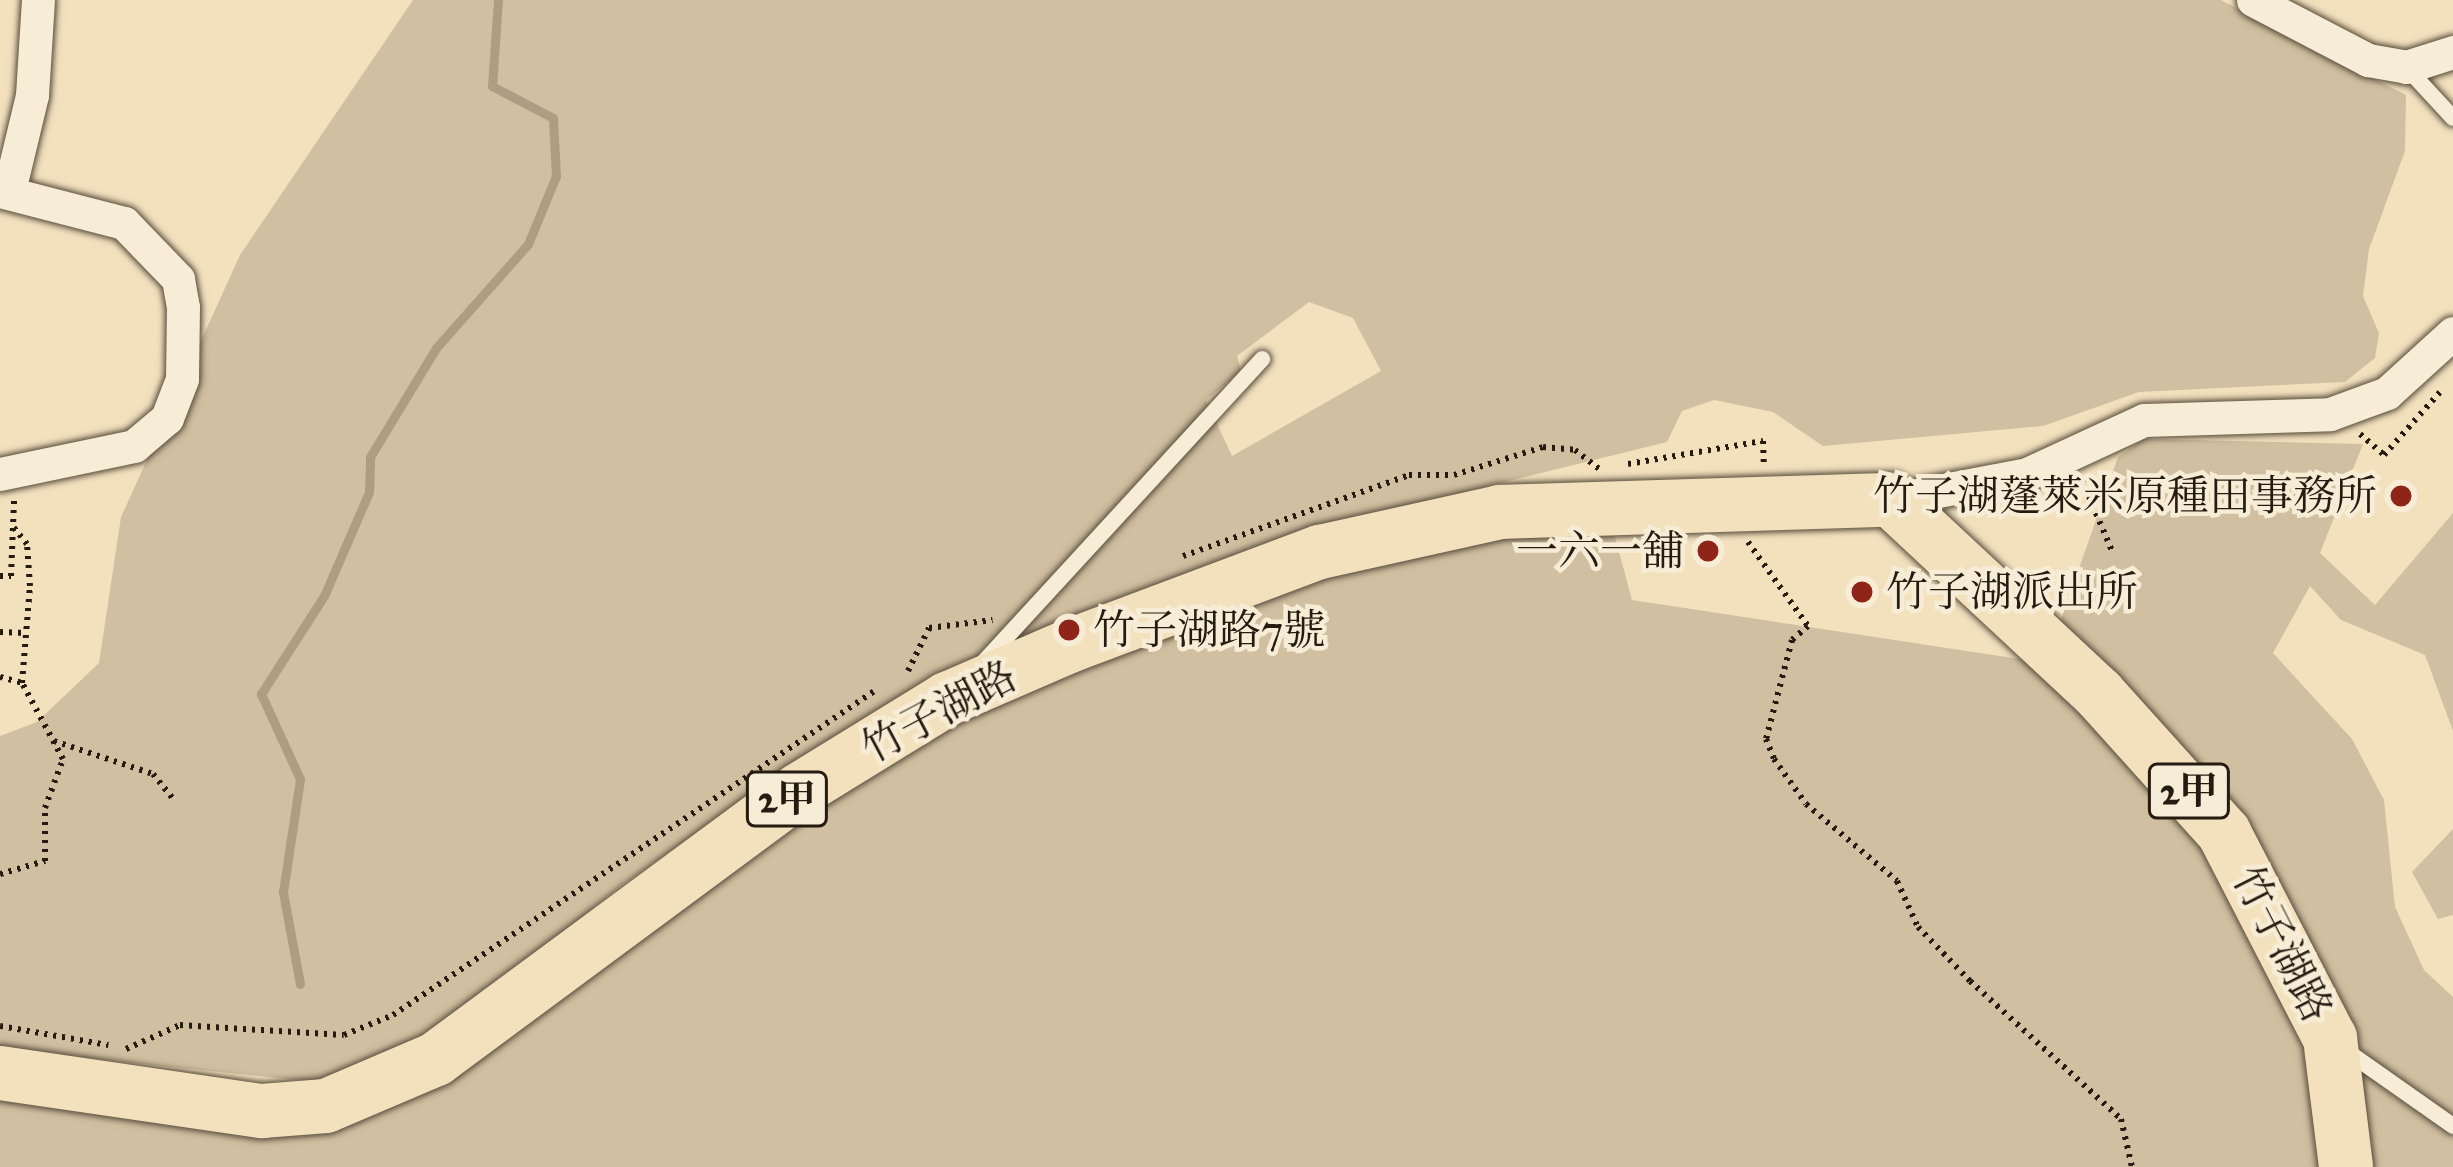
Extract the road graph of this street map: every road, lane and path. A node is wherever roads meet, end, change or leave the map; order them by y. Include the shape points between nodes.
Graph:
1 (38, 0) edge
2 (2253, 0) edge
3 (2453, 52) edge
4 (2406, 67) junction
5 (2453, 118) edge
6 (4, 191) edge
7 (2453, 333) edge
8 (1262, 359) dead end
9 (2453, 379) edge
10 (1544, 447) dead end
11 (1687, 448) dead end
12 (2384, 455) dead end
13 (0, 474) edge
14 (2081, 476) dead end
15 (1607, 485) dead end
16 (1891, 500) junction
17 (1764, 507) junction
18 (2111, 551) dead end
19 (0, 576) edge
20 (0, 632) edge
21 (26, 632) junction
22 (0, 677) edge
23 (22, 683) junction
24 (964, 692) junction
25 (54, 741) junction
26 (173, 799) dead end
27 (0, 874) edge
28 (2330, 1039) junction
29 (0, 1073) edge
30 (2453, 1126) edge
31 (2132, 1167) edge
32 (2346, 1167) edge

1 - 6 street via 32,95
2 - 4 street via 2368,60
3 - 4 street
4 - 5 lane
6 - 13 street via 83,205 150,244 178,279 182,379 167,418 134,446
7 - 16 street, 竹子湖路 via 2386,393 2330,414 2144,420 2027,474
8 - 24 lane via 1229,406 999,635
9 - 12 path
10 - 15 path via 1575,450
11 - 17 path via 1762,441
14 - 18 path
16 - 17 main road, 竹子湖路 / 2甲
16 - 28 main road, 竹子湖路 / 2甲 via 2205,808
17 - 24 main road, 竹子湖路 / 2甲 via 1500,512 1320,552
17 - 31 path via 1750,556 1808,626 1792,640 1766,739 1774,759 1807,804 1897,881 1918,926 1970,981 2121,1119
19 - 21 path via 11,576 13,527 27,544
20 - 21 path
21 - 23 path
22 - 23 path
23 - 25 path
24 - 29 main road, 竹子湖路 / 2甲 via 800,790 388,1086 262,1111
25 - 26 path via 153,774
25 - 27 path via 63,759 45,808 45,862
28 - 30 lane
28 - 32 main road, 竹子湖路 / 2甲

